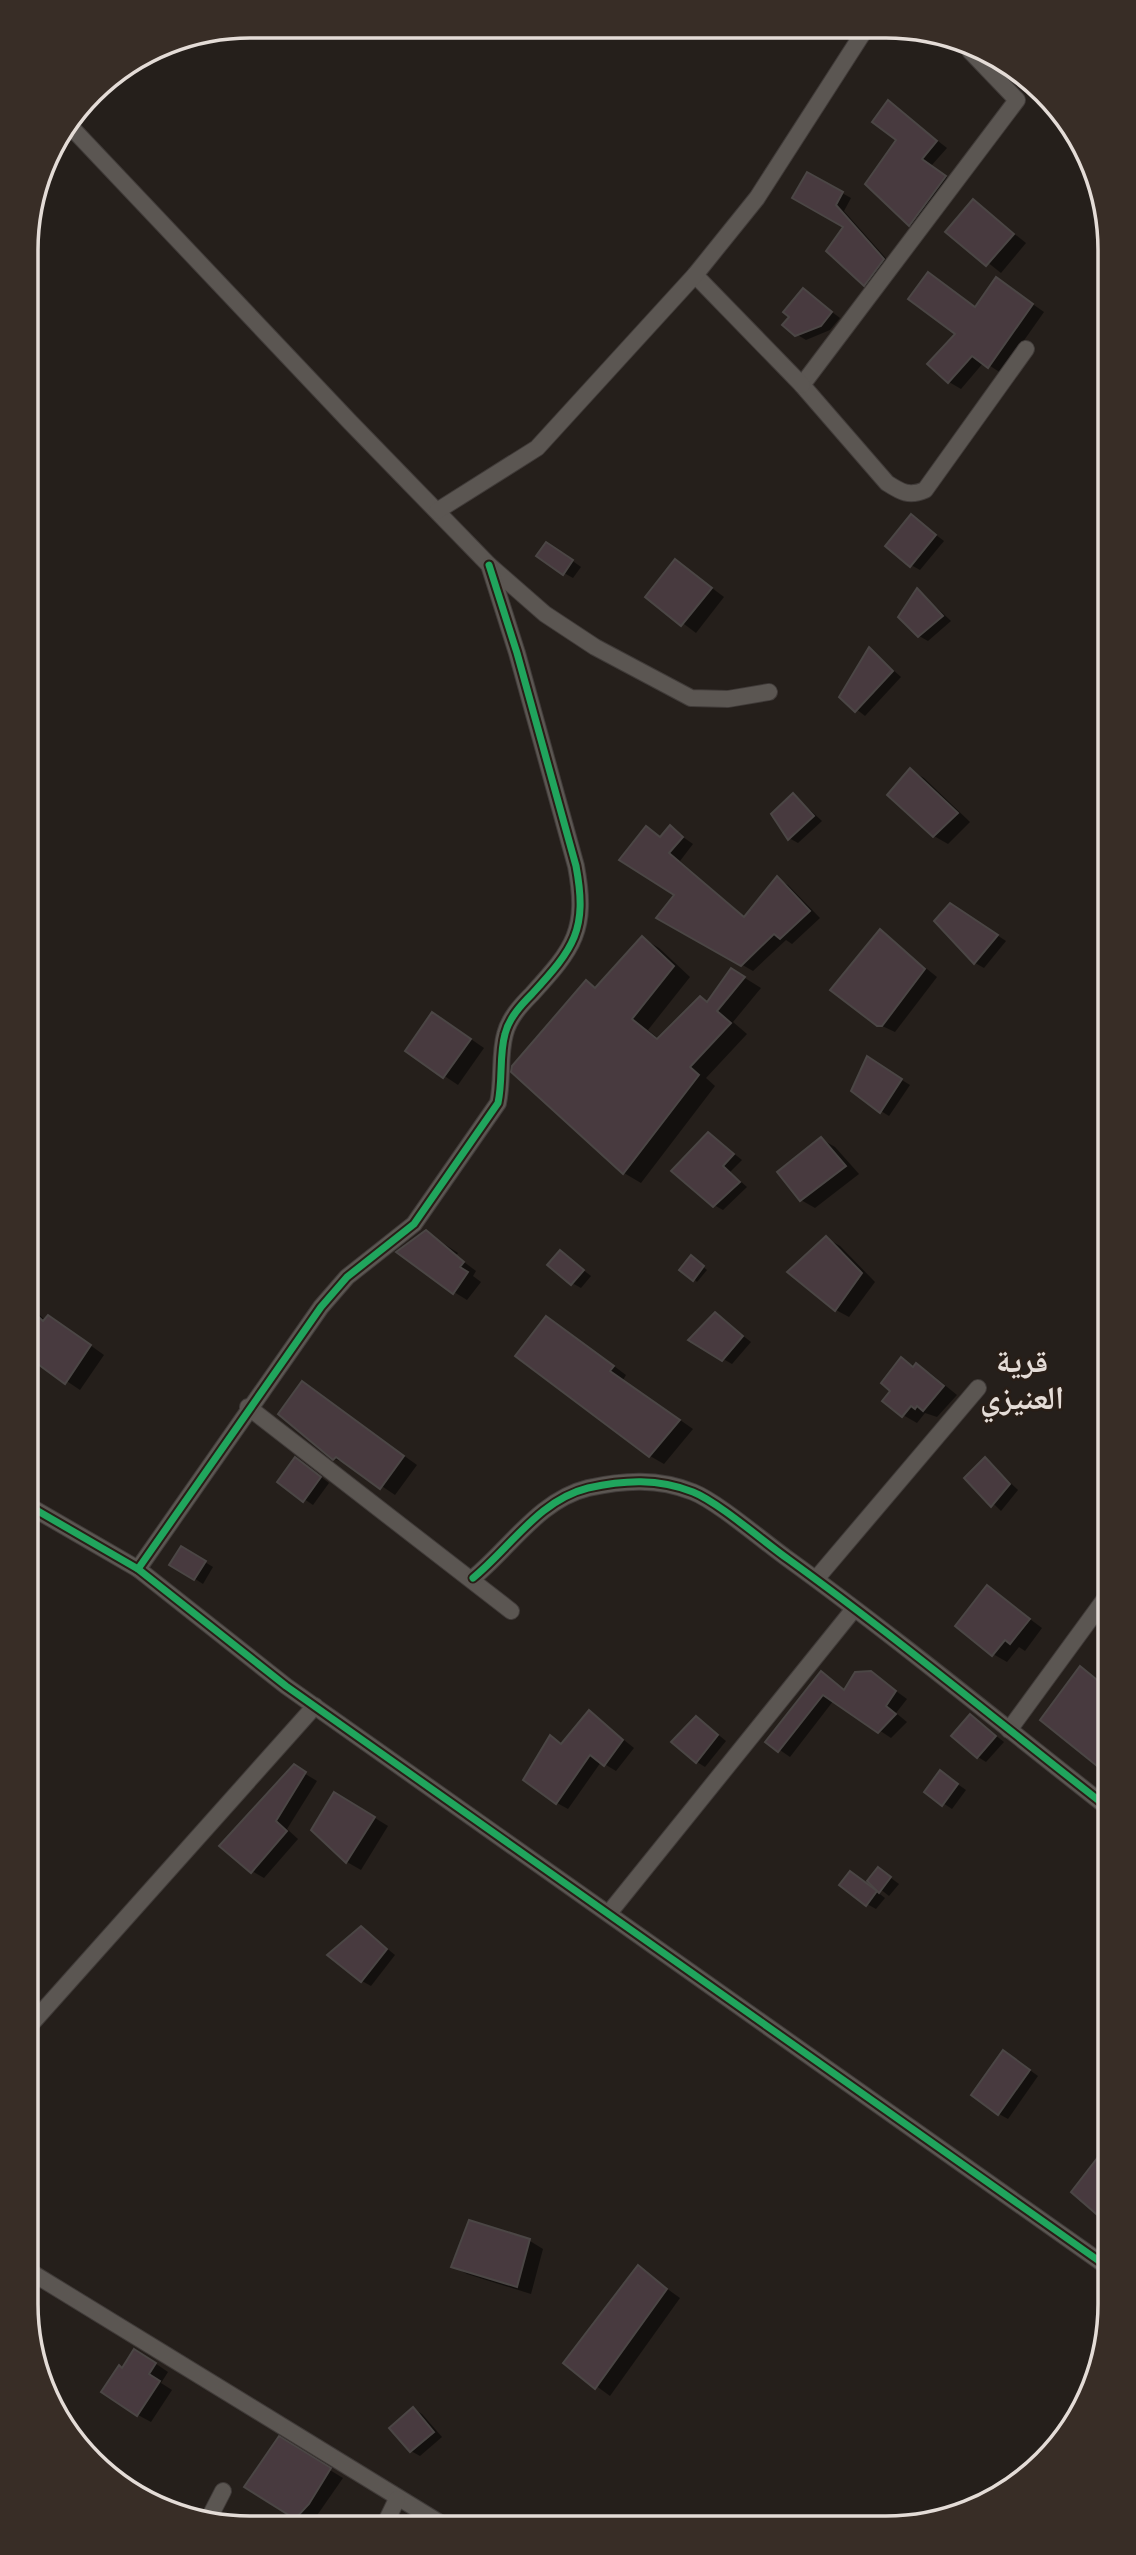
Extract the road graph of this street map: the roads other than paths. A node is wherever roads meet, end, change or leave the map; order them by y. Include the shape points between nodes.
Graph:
1 (860, 38) edge
2 (978, 60) edge
3 (75, 131) edge
4 (695, 275) junction
5 (1026, 349) dead end
6 (802, 385) junction
7 (437, 511) junction
8 (489, 565) junction
9 (769, 692) dead end
10 (978, 1388) dead end
11 (248, 1407) junction
12 (38, 1511) edge
13 (138, 1569) junction
14 (473, 1578) junction
15 (816, 1579) junction
16 (854, 1609) junction
17 (1097, 1609) edge
18 (511, 1611) dead end
19 (315, 1706) junction
20 (1010, 1730) junction
21 (1097, 1799) edge
22 (609, 1913) junction
23 (38, 2016) edge
24 (1097, 2259) edge
25 (38, 2276) edge
26 (223, 2491) dead end
27 (397, 2499) junction
28 (212, 2513) edge
29 (390, 2516) edge
30 (427, 2516) edge

1 - 4 street via 757,198
2 - 6 street via 1017,100
3 - 7 street
4 - 6 street
4 - 7 street via 537,447
5 - 6 street via 925,490 913,495 887,483
7 - 8 street
8 - 9 street via 545,614 661,685 707,700
8 - 11 street via 572,853 581,917 569,951 517,1011 505,1034 498,1103 481,1129 414,1224 347,1277
10 - 15 street
11 - 13 street
11 - 14 street
12 - 13 street
13 - 19 street
14 - 15 street via 566,1495 643,1481 668,1483 696,1493
14 - 18 street
15 - 16 street
16 - 20 street
16 - 22 street
17 - 20 street
19 - 22 street
19 - 23 street
20 - 21 street
22 - 24 street
25 - 27 street
26 - 28 street
27 - 29 street
27 - 30 street

